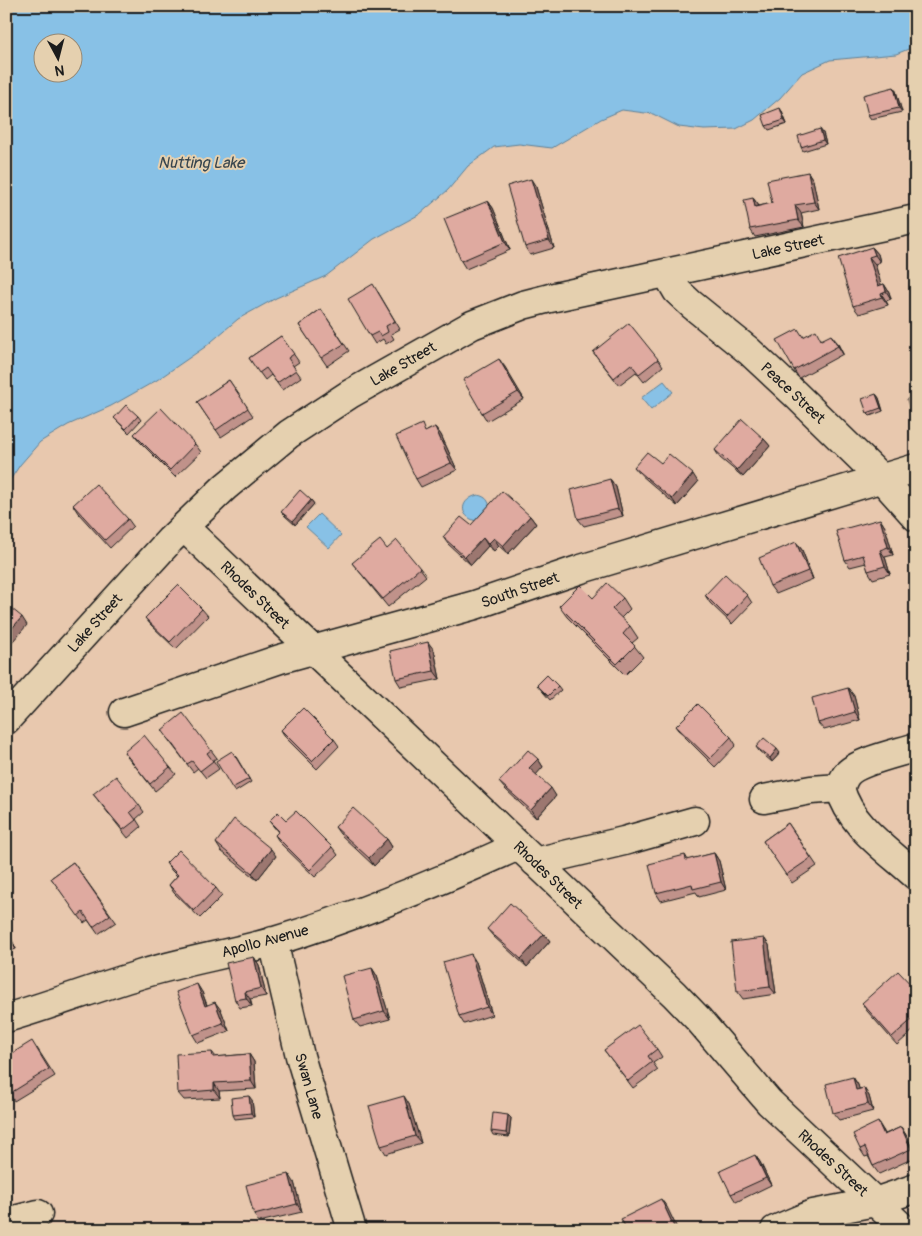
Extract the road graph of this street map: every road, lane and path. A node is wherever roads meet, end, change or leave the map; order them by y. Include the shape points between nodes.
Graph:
1 (916, 219) edge
2 (667, 274) junction
3 (916, 468) edge
4 (880, 478) junction
5 (916, 517) edge
6 (184, 527) junction
7 (312, 649) junction
8 (124, 712) dead end
9 (6, 720) edge
10 (916, 747) edge
11 (840, 788) junction
12 (764, 798) dead end
13 (695, 821) dead end
14 (526, 854) junction
15 (916, 876) edge
16 (273, 941) junction
17 (6, 1018) edge
18 (916, 1188) edge
19 (875, 1202) junction
20 (38, 1214) dead end
21 (6, 1222) edge
22 (352, 1230) edge
23 (775, 1230) edge
24 (905, 1230) edge

1 - 2 street, Lake Street
2 - 4 street, Peace Street via 690,304 755,357
2 - 6 street, Lake Street via 523,305 447,338 350,394 289,434 225,487
3 - 4 street, South Street
4 - 5 street, Peace Street
4 - 7 street, South Street via 474,605
6 - 7 street, Rhodes Street
6 - 9 street, Lake Street
7 - 8 street, South Street
7 - 14 street, Rhodes Street
10 - 11 street via 854,767 845,775
11 - 12 street
11 - 15 street via 844,802 860,825
13 - 14 street, Apollo Avenue via 632,839
14 - 16 street, Apollo Avenue
14 - 19 street, Rhodes Street via 674,994 768,1102
16 - 17 street, Apollo Avenue via 140,975
16 - 22 street, Swan Lane via 300,1056
18 - 19 street
19 - 23 street via 813,1214
19 - 24 street, Rhodes Street
20 - 21 street

